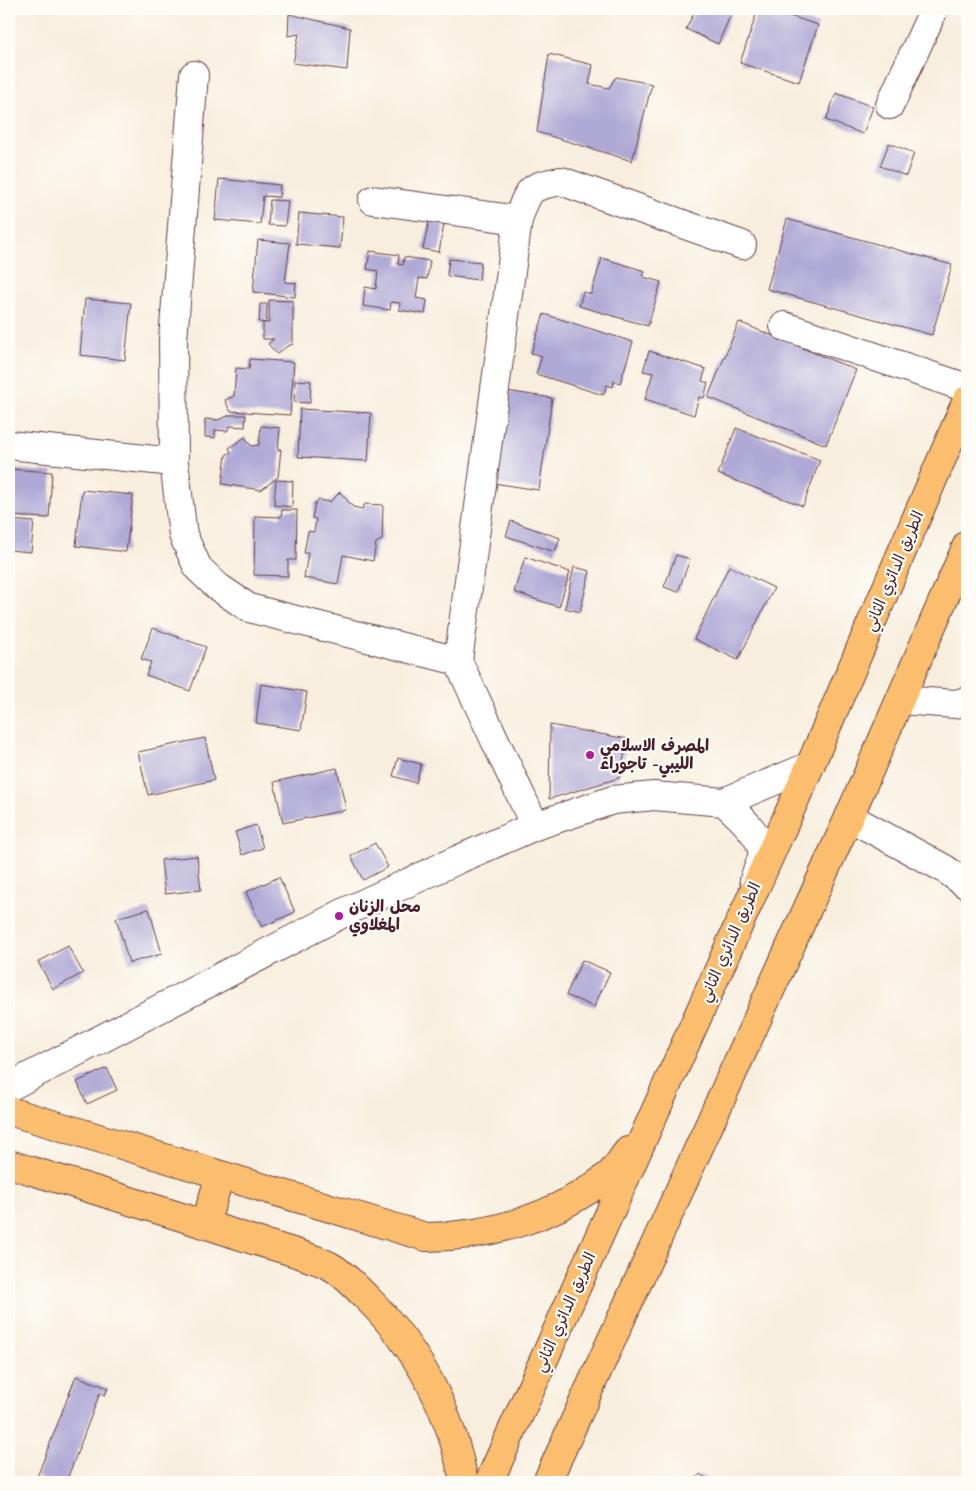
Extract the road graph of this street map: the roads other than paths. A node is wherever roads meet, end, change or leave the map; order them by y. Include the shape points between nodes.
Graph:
1 (934, 9) edge
2 (194, 75) dead end
3 (890, 105) dead end
4 (373, 200) dead end
5 (518, 220) junction
6 (742, 245) dead end
7 (784, 326) dead end
8 (967, 388) edge
9 (967, 400) edge
10 (9, 445) edge
11 (174, 462) junction
12 (967, 545) edge
13 (458, 661) junction
14 (900, 700) junction
15 (967, 700) edge
16 (810, 766) junction
17 (724, 802) junction
18 (849, 817) junction
19 (535, 826) junction
20 (967, 885) edge
21 (742, 914) junction
22 (9, 1087) edge
23 (9, 1111) edge
24 (644, 1134) junction
25 (9, 1164) edge
26 (220, 1176) junction
27 (205, 1224) junction
28 (464, 1482) edge
29 (489, 1482) edge
30 (548, 1482) edge

1 - 3 street
2 - 11 street via 172,340
4 - 5 street
5 - 6 street via 526,198 536,185 561,181
5 - 13 street
7 - 8 street
9 - 16 highway, الطريق الدائري الثاني
10 - 11 street
11 - 13 street via 183,535 198,568 218,587 249,608
12 - 14 highway
13 - 19 street
14 - 15 street via 955,704
14 - 18 highway
16 - 17 street
16 - 21 highway, الطريق الدائري الثاني
17 - 19 street via 654,796 613,800
17 - 21 street via 757,837 762,855
18 - 20 street via 945,869
18 - 30 highway
19 - 22 street via 349,910
21 - 24 highway, الطريق الدائري الثاني
23 - 26 highway
24 - 26 highway via 610,1174 583,1192 523,1221 459,1237 426,1237
24 - 29 highway, الطريق الدائري الثاني
25 - 27 highway
26 - 27 highway
27 - 28 highway via 330,1266 357,1288 404,1339 423,1368 451,1431

